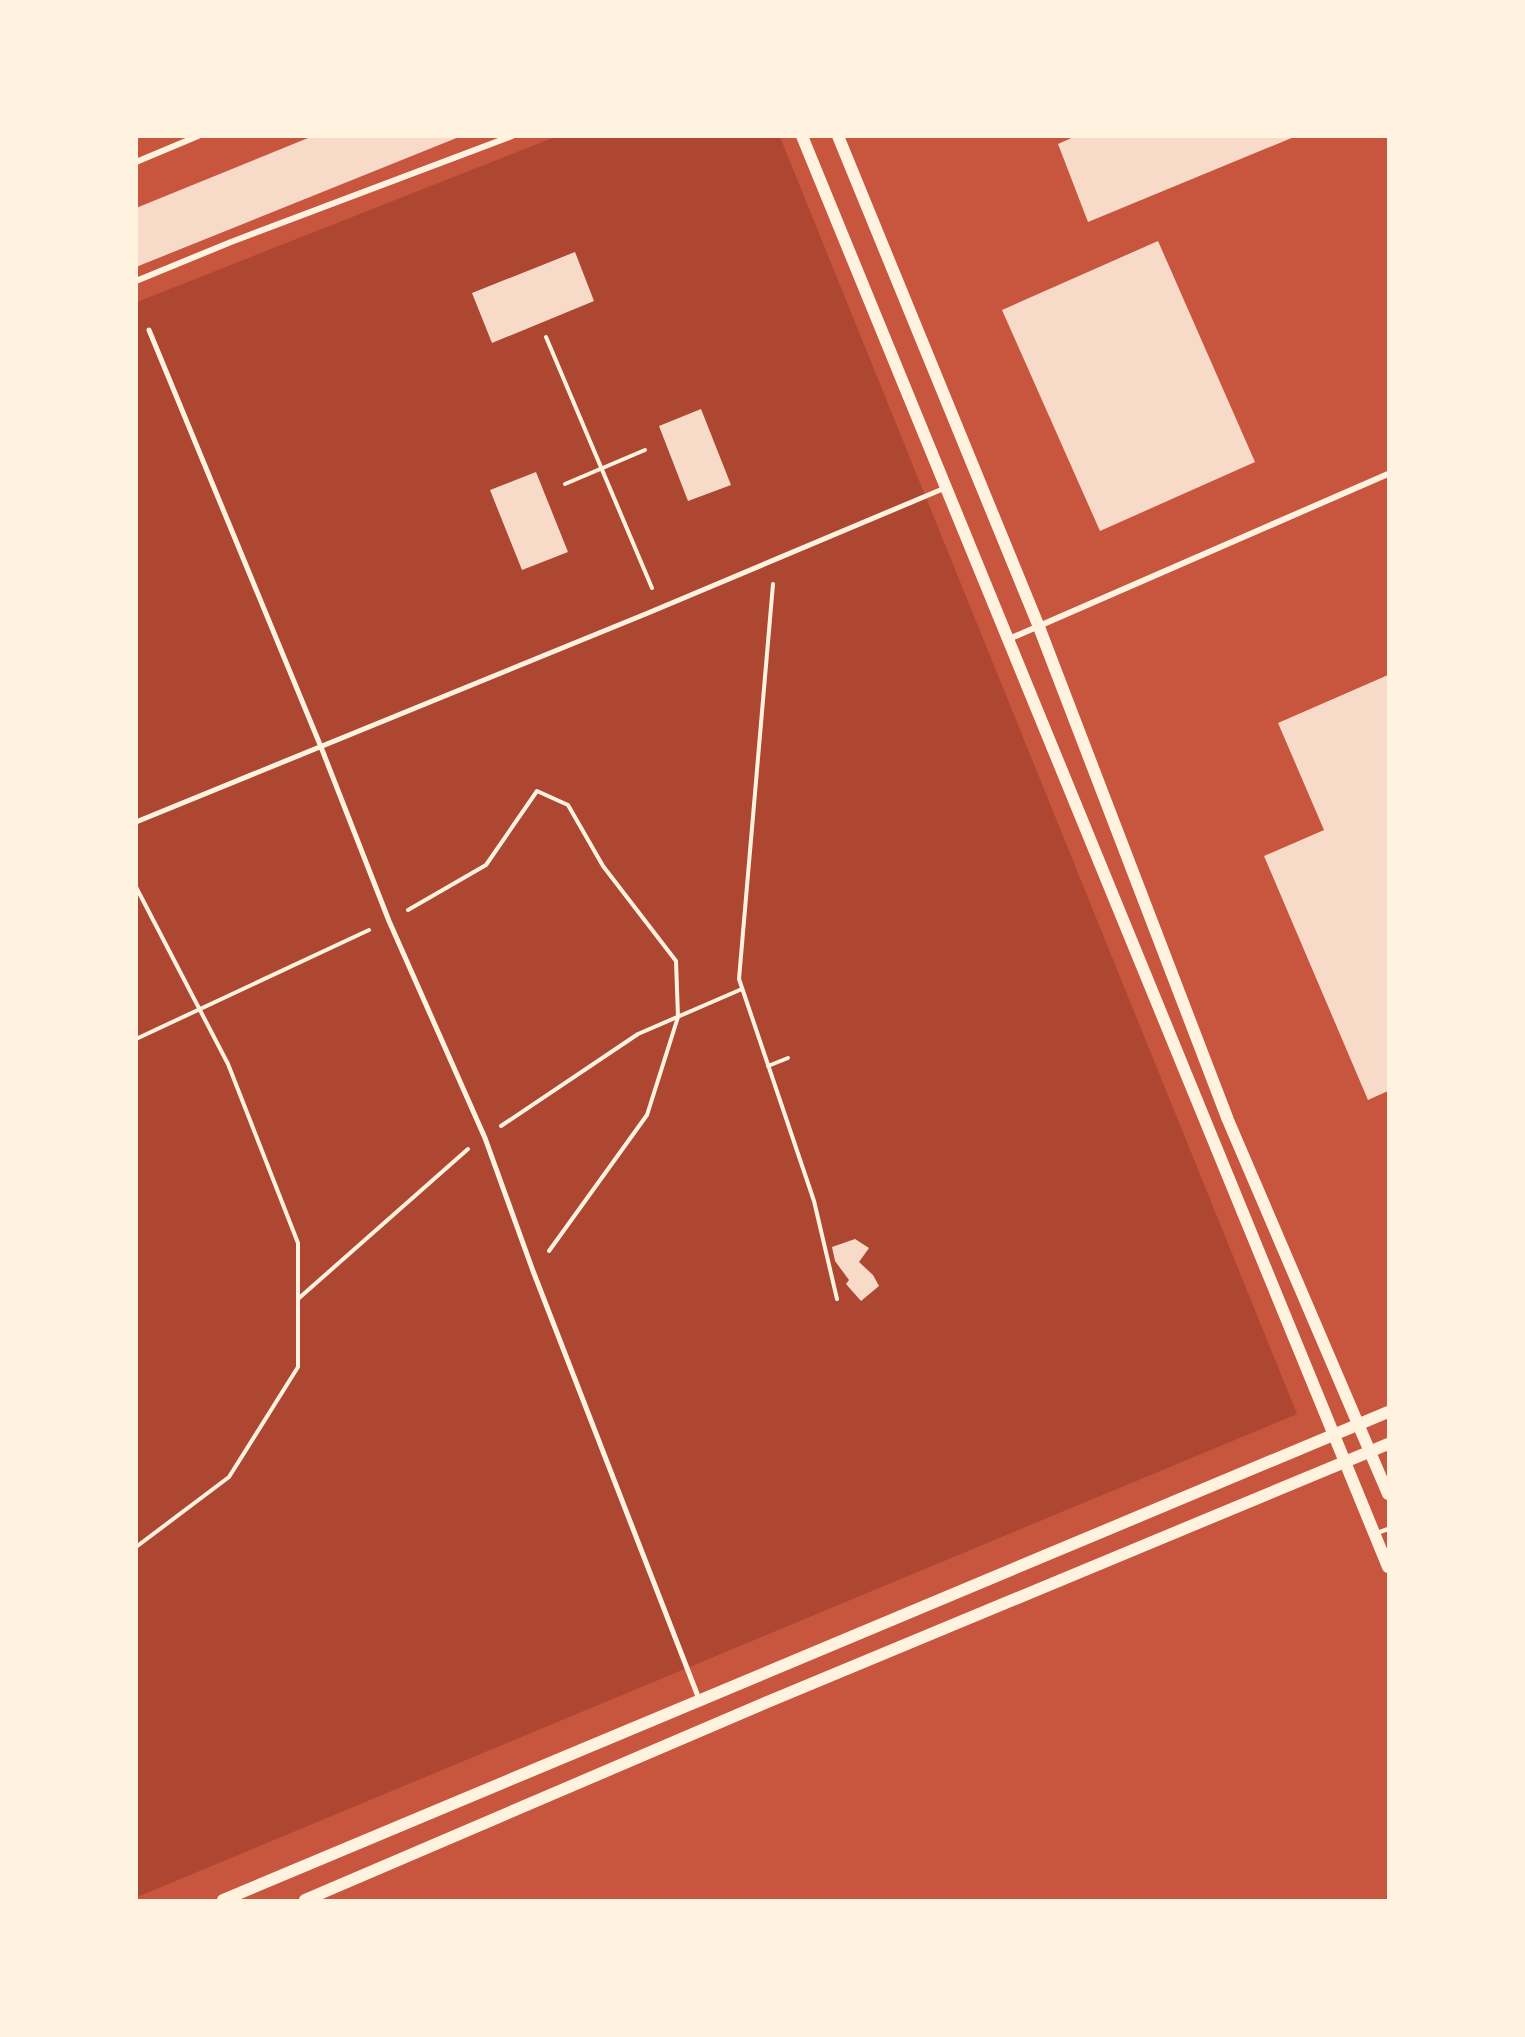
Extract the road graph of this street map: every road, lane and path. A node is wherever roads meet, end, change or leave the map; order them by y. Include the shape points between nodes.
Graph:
1 (198, 136) edge
2 (512, 136) edge
3 (802, 136) edge
4 (838, 136) edge
5 (136, 162) edge
6 (136, 281) edge
7 (149, 330) dead end
8 (546, 337) dead end
9 (645, 450) dead end
10 (602, 467) junction
11 (1389, 474) edge
12 (565, 484) dead end
13 (945, 488) junction
14 (775, 560) junction
15 (661, 608) junction
16 (1039, 627) junction
17 (1009, 639) junction
18 (321, 747) junction
19 (136, 822) edge
20 (136, 887) edge
21 (389, 921) junction
22 (742, 988) junction
23 (200, 1010) junction
24 (678, 1017) junction
25 (136, 1039) edge
26 (788, 1058) dead end
27 (768, 1066) junction
28 (484, 1138) junction
29 (533, 1271) junction
30 (298, 1299) junction
31 (837, 1299) dead end
32 (1389, 1412) edge
33 (1360, 1424) junction
34 (1333, 1434) junction
35 (1389, 1444) edge
36 (1371, 1451) junction
37 (1345, 1461) junction
38 (1389, 1494) edge
39 (1389, 1529) edge
40 (1375, 1534) junction
41 (136, 1547) edge
42 (1389, 1567) edge
43 (699, 1699) junction
44 (223, 1900) edge
45 (305, 1900) edge

1 - 5 street
2 - 6 street
3 - 13 main road
4 - 16 main road
7 - 18 street
8 - 10 path
9 - 10 path
10 - 12 path
10 - 15 path
11 - 16 street
13 - 14 street
13 - 17 main road
14 - 15 street
14 - 22 path via 739,978
15 - 18 street
16 - 17 street
16 - 33 main road via 1228,1120
17 - 34 main road
18 - 19 street
18 - 21 street
20 - 23 path
21 - 23 path
21 - 24 path via 486,865 537,791 568,805 603,866 676,961
21 - 28 street
22 - 24 path
22 - 27 path
23 - 25 path
23 - 30 path via 228,1064 297,1243
24 - 28 path via 638,1034
24 - 29 path via 647,1115
26 - 27 path
27 - 31 path via 813,1201
28 - 29 street
28 - 30 path
29 - 43 street
30 - 41 path via 298,1367 229,1477
32 - 33 main road
33 - 34 main road
33 - 36 main road
34 - 37 main road
34 - 43 main road
35 - 36 main road
36 - 37 main road
36 - 38 main road
37 - 40 main road
37 - 45 main road
39 - 40 lane
40 - 42 main road
43 - 44 main road

